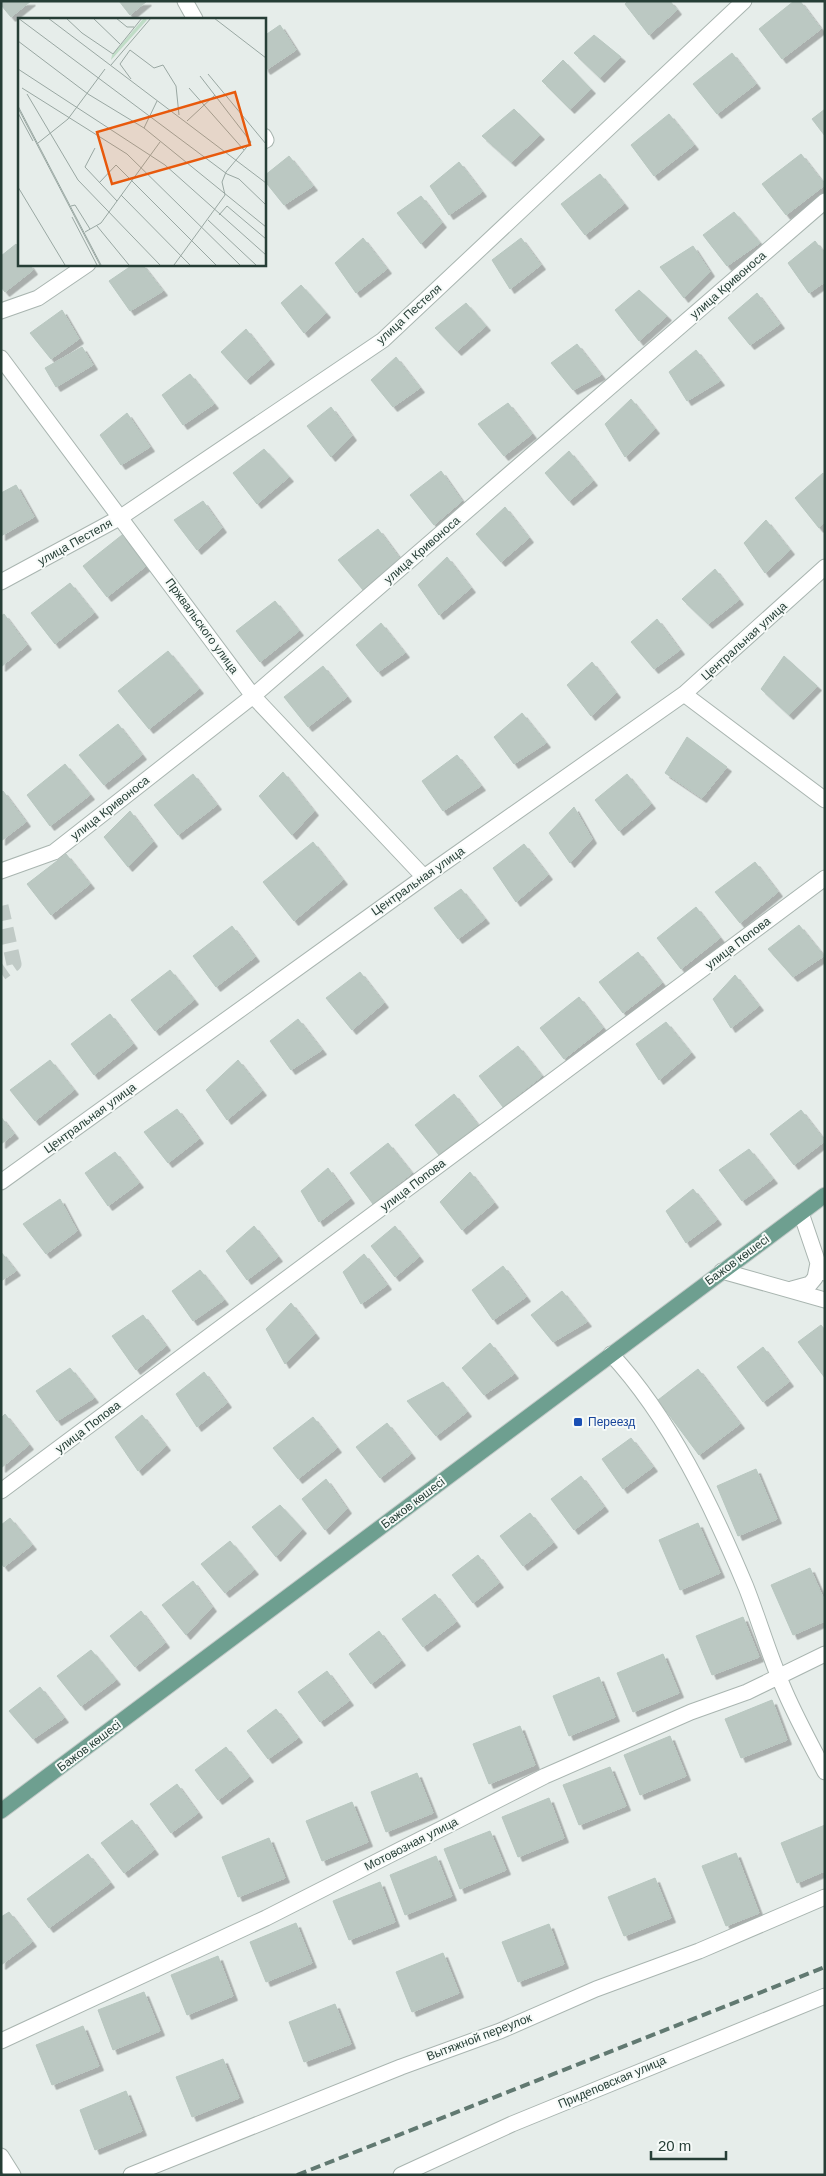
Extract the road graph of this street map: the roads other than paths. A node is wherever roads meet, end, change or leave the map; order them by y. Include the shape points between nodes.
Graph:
1 (185, 1) edge
2 (744, 1) edge
3 (194, 18) edge
4 (825, 201) edge
5 (87, 265) edge
6 (1, 311) edge
7 (1, 358) edge
8 (121, 517) junction
9 (825, 567) edge
10 (1, 582) edge
11 (684, 694) junction
12 (253, 696) junction
13 (825, 800) edge
14 (1, 871) edge
15 (424, 877) junction
16 (825, 878) edge
17 (1, 1182) edge
18 (825, 1196) edge
19 (801, 1213) junction
20 (821, 1268) edge
21 (722, 1271) junction
22 (791, 1290) junction
23 (825, 1300) edge
24 (611, 1354) junction
25 (1, 1491) edge
26 (825, 1654) edge
27 (779, 1675) junction
28 (825, 1772) edge
29 (1, 1811) edge
30 (825, 1897) edge
31 (825, 1996) edge
32 (1, 2041) edge
33 (1, 2156) edge
34 (13, 2175) edge
35 (131, 2175) edge
36 (401, 2175) edge

1 - 3 street
2 - 8 street, улица Пестеля via 383,340
4 - 12 street, улица Кривоноса
5 - 6 street via 38,298
7 - 8 street, Пржвальского улица
8 - 10 street, улица Пестеля
8 - 12 street, Пржвальского улица
9 - 11 street, Центральная улица
11 - 13 street
11 - 15 street, Центральная улица
12 - 14 street, улица Кривоноса via 54,852
12 - 15 street, Пржвальского улица
15 - 17 street, Центральная улица
16 - 25 street, улица Попова
18 - 19 main road, Бажов көшесі
19 - 20 street
19 - 21 main road, Бажов көшесі
20 - 22 street via 810,1284
21 - 22 street
21 - 24 main road, Бажов көшесі
22 - 23 street
24 - 27 street via 667,1430 699,1489 743,1580
24 - 29 main road, Бажов көшесі
26 - 27 street, Мотовозная улица
27 - 28 street
27 - 32 street, Мотовозная улица via 747,1692 691,1712 545,1776 266,1918
30 - 35 street, Вытяжной переулок via 699,1951
31 - 36 street, Придеповская улица via 512,2124
33 - 34 street

